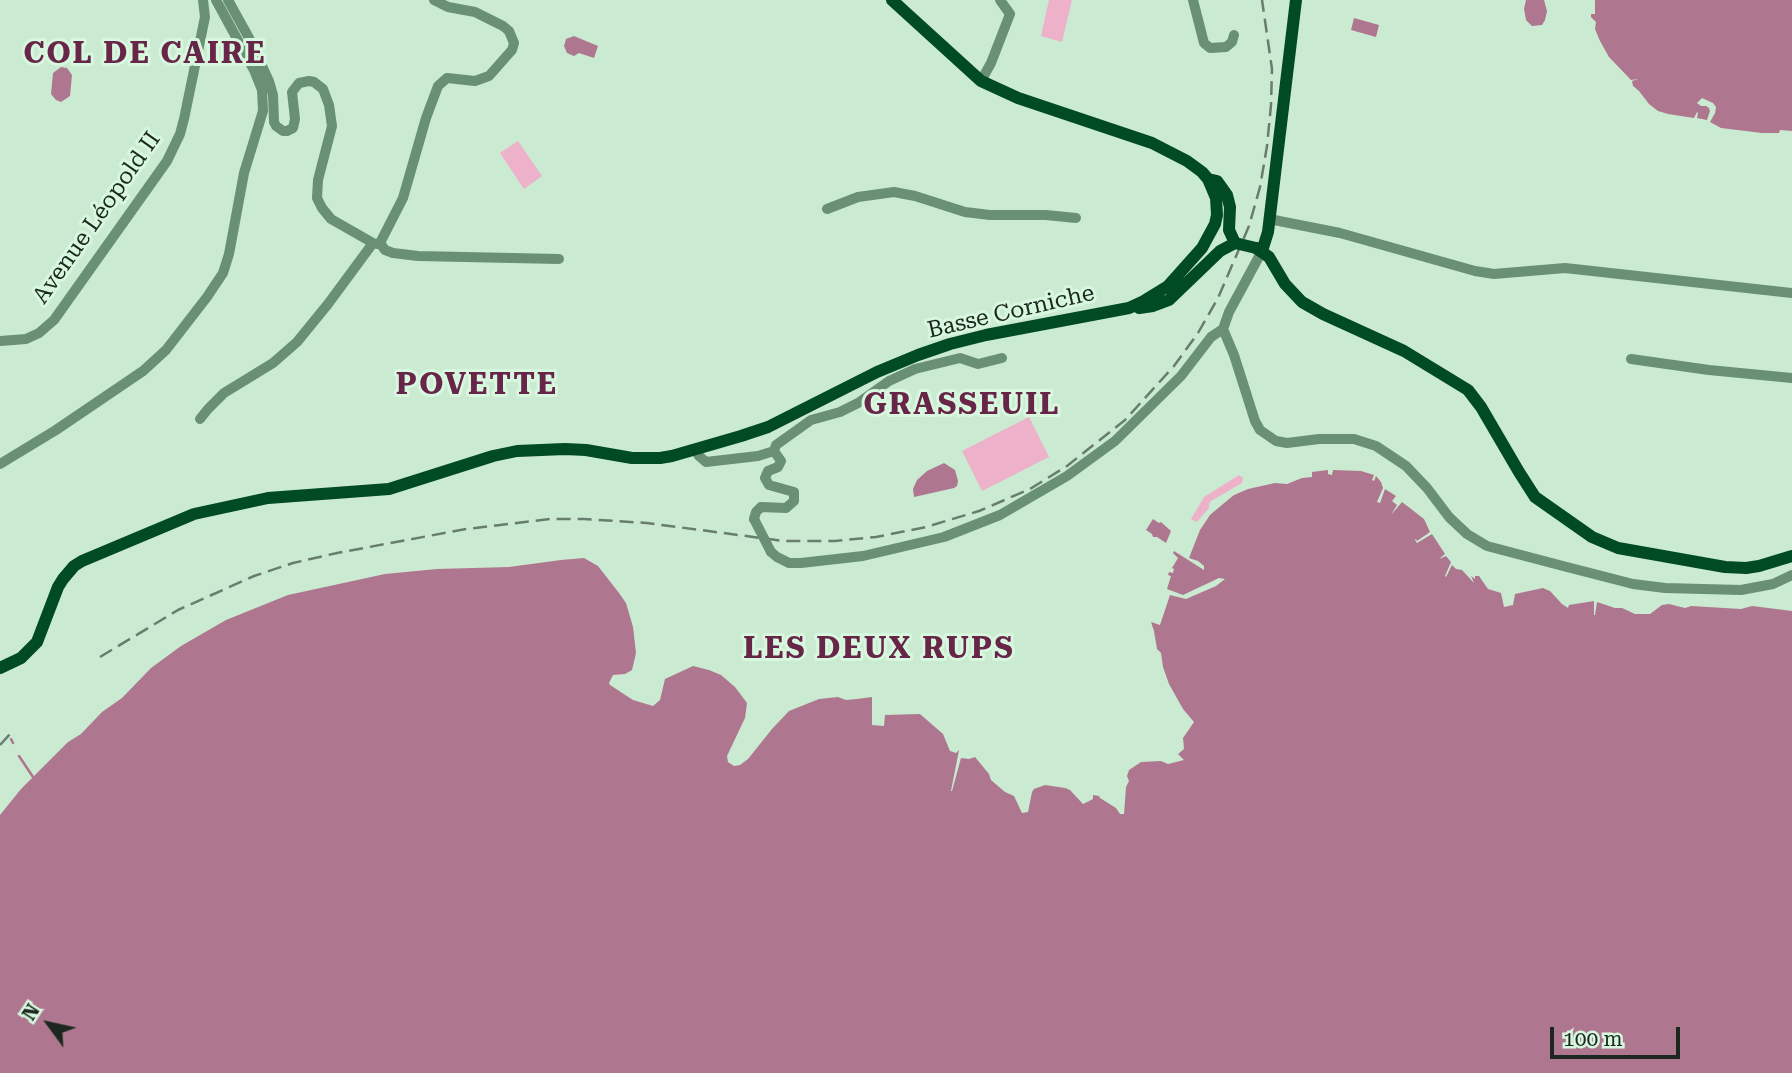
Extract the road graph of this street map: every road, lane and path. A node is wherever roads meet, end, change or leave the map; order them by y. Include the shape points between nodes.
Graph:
1 (203, 0) edge
2 (216, 0) edge
3 (228, 0) edge
4 (434, 0) edge
5 (892, 0) edge
6 (1000, 0) edge
7 (1193, 0) edge
8 (1296, 0) edge
9 (1234, 35) dead end
10 (981, 80) junction
11 (1208, 180) junction
12 (827, 209) dead end
13 (1076, 218) dead end
14 (1269, 219) junction
15 (1232, 242) junction
16 (377, 243) junction
17 (1259, 249) junction
18 (559, 258) dead end
19 (1168, 286) junction
20 (1181, 290) junction
21 (1792, 293) edge
22 (1129, 308) junction
23 (1223, 329) junction
24 (0, 341) edge
25 (1002, 358) dead end
26 (1631, 359) dead end
27 (1792, 378) edge
28 (200, 419) dead end
29 (695, 450) junction
30 (774, 451) junction
31 (0, 464) edge
32 (1792, 556) edge
33 (1792, 575) edge
34 (0, 668) edge

1 - 24 street, Avenue Léopold II via 205,17 187,105 167,161 54,320 26,339
2 - 31 street via 254,70 262,90 263,111 244,173 223,273 166,350 143,371
3 - 16 street via 270,81 274,122 279,129 293,128 292,92 299,83 314,82 323,89 332,126 317,198 331,219
4 - 16 street via 503,26 514,43 489,76 475,81 447,78 438,86 403,198
5 - 10 main road
6 - 10 street via 1010,14
7 - 9 street via 1204,43 1210,48 1226,47
8 - 14 main road
10 - 11 main road via 1018,98 1152,143 1195,167
11 - 15 main road via 1217,181 1227,195
11 - 19 main road, Basse Corniche via 1217,206 1215,224 1202,248
12 - 13 street via 858,197 894,192 965,212
14 - 17 main road
14 - 21 street via 1494,274 1565,268
15 - 17 main road, bridge
15 - 20 main road
16 - 18 street via 393,253 418,256
16 - 28 street via 297,342 224,393
17 - 23 street
17 - 32 main road via 1302,302 1404,351 1468,390 1535,497 1592,537 1618,548 1724,567 1759,566
19 - 20 main road
19 - 22 main road, Basse Corniche
20 - 22 main road via 1162,304
22 - 29 main road, Basse Corniche via 950,344 877,372 768,427
23 - 30 street, bridge via 1115,441 1000,515 944,537 863,556 789,563 771,552 754,519 761,507 786,508 794,500 794,492 769,485 765,478 781,461
23 - 33 street via 1260,430 1287,443 1354,439 1384,450 1420,481 1456,524 1487,546 1665,589 1741,590
25 - 30 street via 978,364 960,358 915,369 840,412 811,420
26 - 27 street
29 - 30 street via 706,462
29 - 34 main road, Basse Corniche via 660,458 586,450 517,451 389,489 268,498 194,514 74,566 58,587 37,642 21,658

